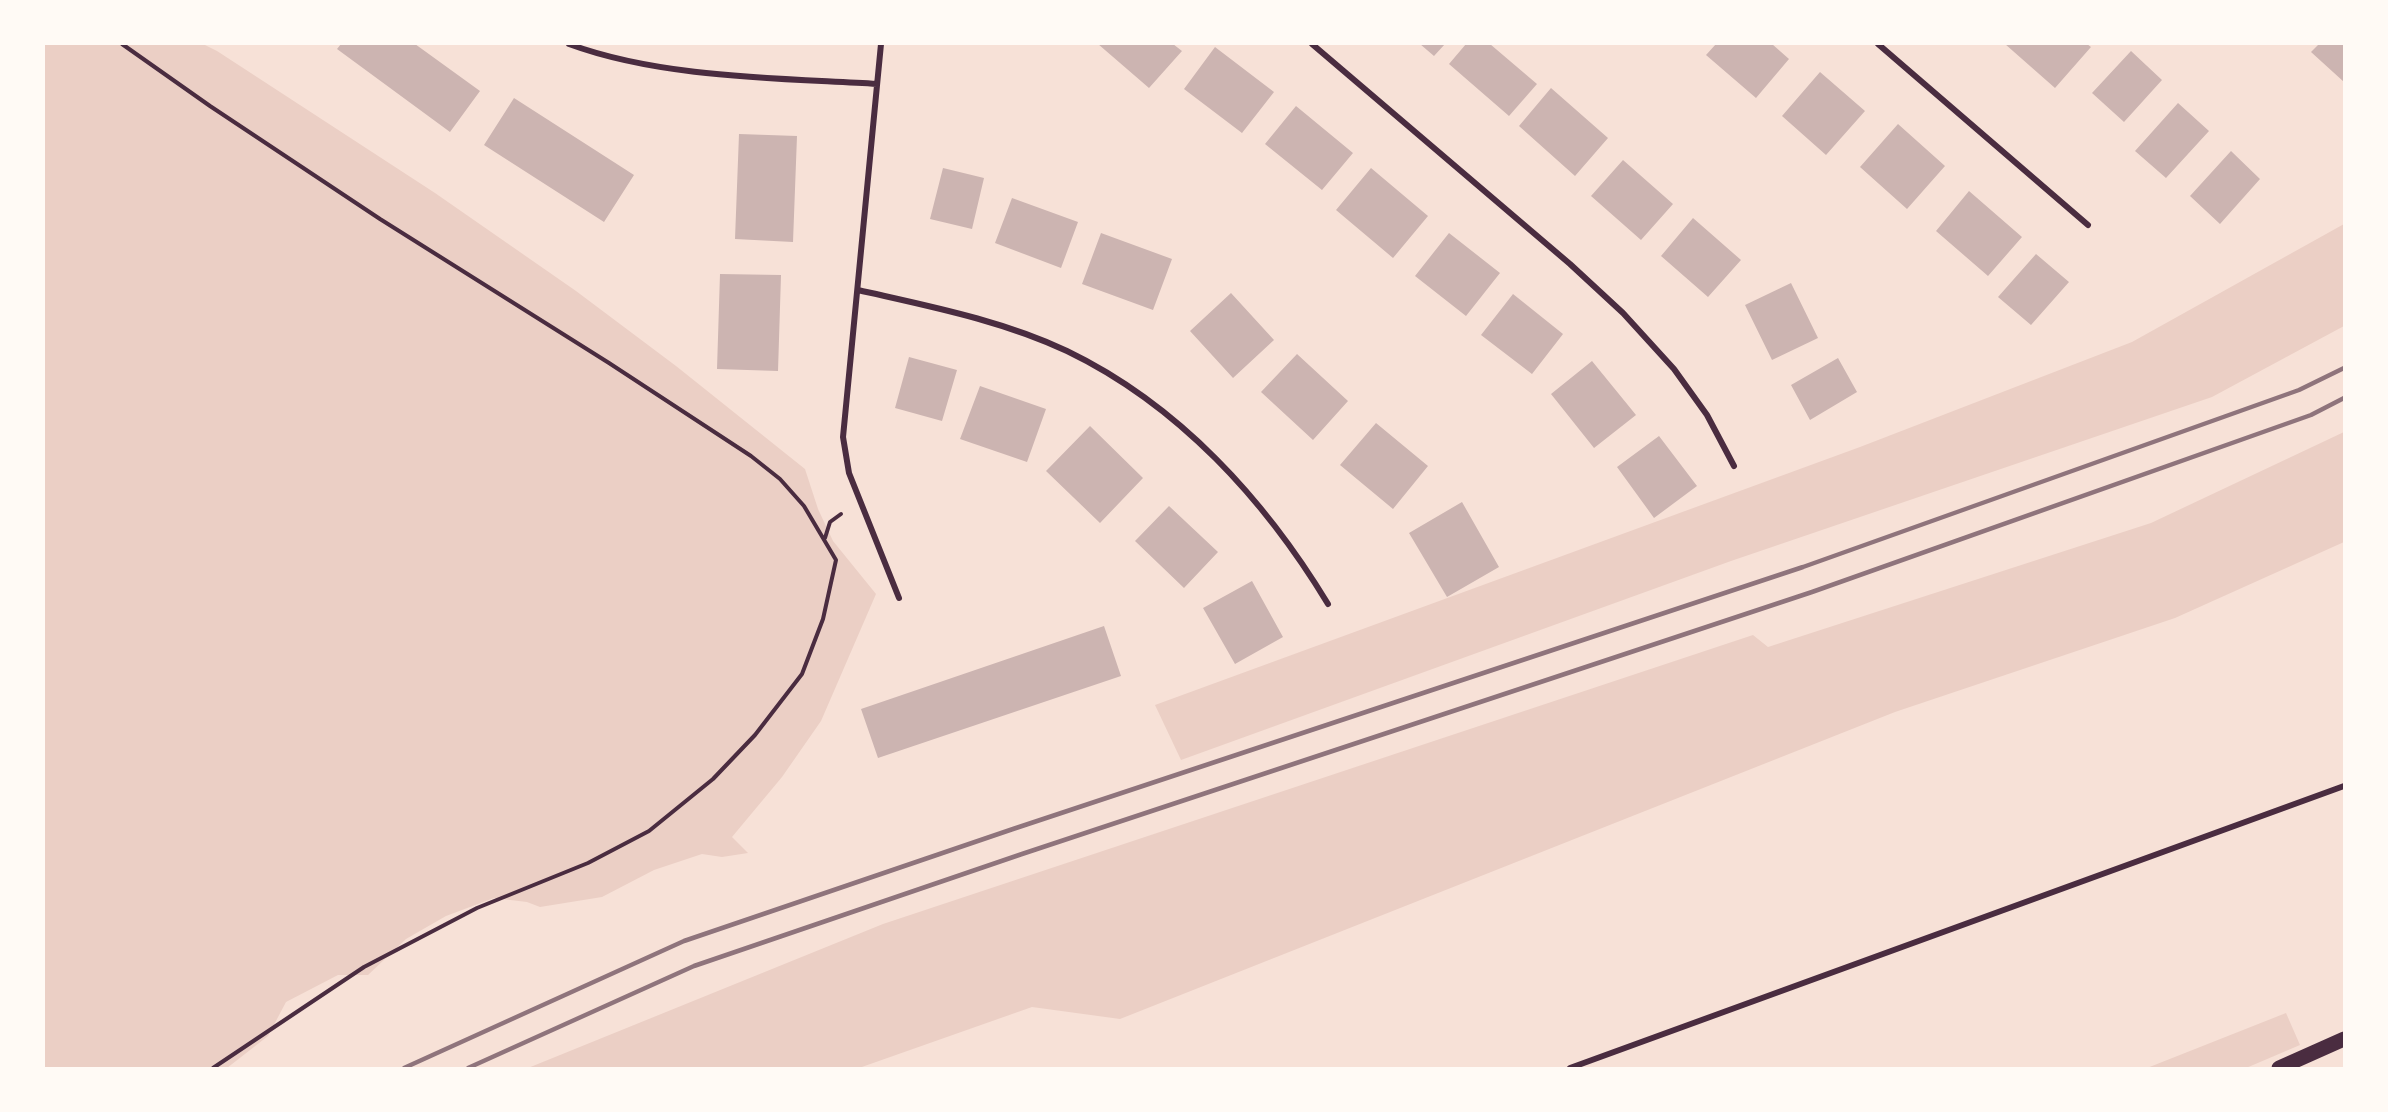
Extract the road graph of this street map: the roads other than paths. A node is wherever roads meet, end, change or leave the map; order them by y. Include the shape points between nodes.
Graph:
1 (569, 44) edge
2 (881, 44) edge
3 (1312, 44) edge
4 (1878, 44) edge
5 (877, 84) junction
6 (2088, 225) dead end
7 (858, 290) junction
8 (1734, 466) dead end
9 (899, 598) dead end
10 (1328, 604) dead end
11 (2344, 786) edge
12 (2344, 1039) edge
13 (1570, 1068) edge
14 (2278, 1068) edge

1 - 5 street via 649,65
2 - 5 street
3 - 8 street via 1562,256 1623,314 1674,369 1707,415
4 - 6 street
5 - 7 street
7 - 9 street via 843,437 849,473
7 - 10 street via 945,309 1007,329 1065,351 1118,378 1196,440 1266,512
11 - 13 street
12 - 14 main road

